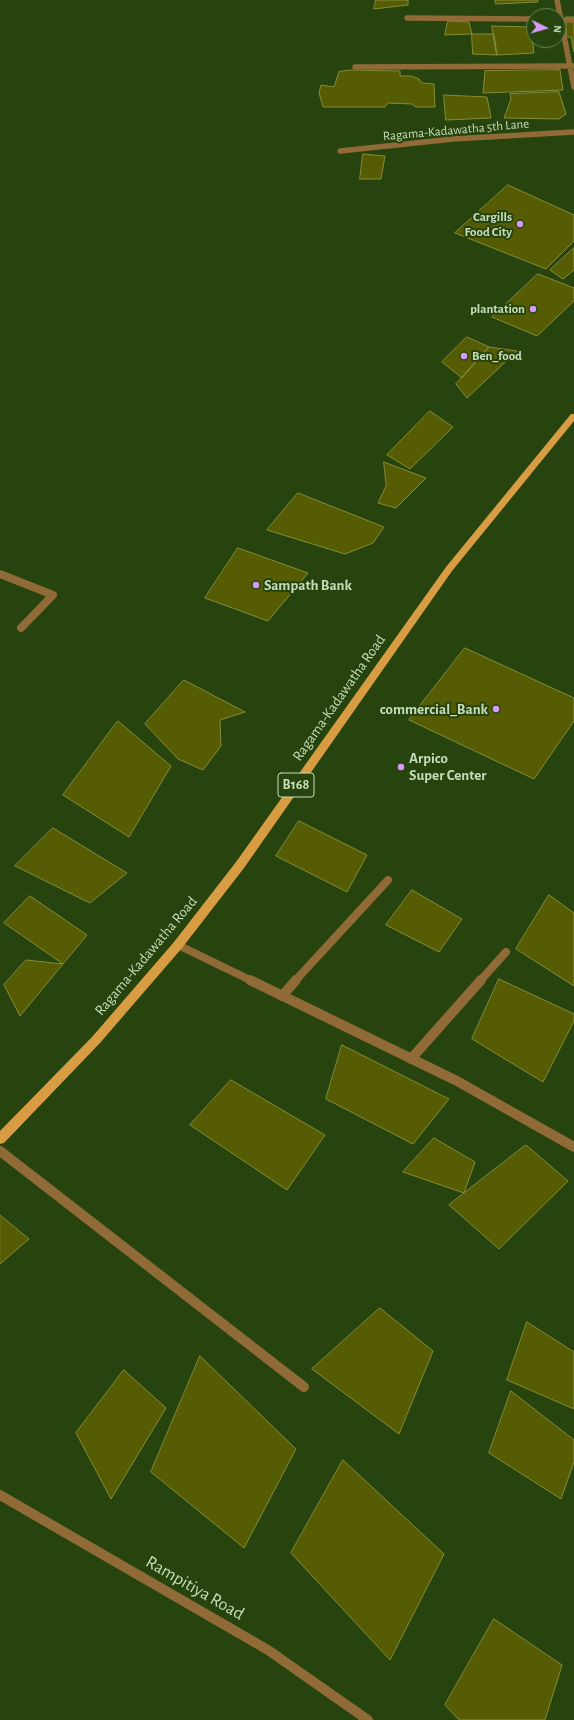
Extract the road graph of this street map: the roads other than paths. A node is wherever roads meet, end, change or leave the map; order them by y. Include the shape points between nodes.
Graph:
1 (407, 18) dead end
2 (526, 19) edge
3 (566, 45) edge
4 (355, 66) dead end
5 (572, 66) edge
6 (574, 87) edge
7 (574, 132) edge
8 (340, 151) dead end
9 (574, 416) edge
10 (0, 574) edge
11 (21, 628) dead end
12 (388, 880) dead end
13 (178, 945) junction
14 (506, 952) dead end
15 (282, 996) junction
16 (411, 1059) junction
17 (0, 1139) edge
18 (574, 1147) edge
19 (0, 1151) edge
20 (304, 1387) dead end
21 (0, 1495) edge
22 (368, 1720) edge

1 - 2 street
3 - 5 street
4 - 5 street
5 - 6 street
7 - 8 street, Ragama-Kadawatha 5th Lane via 453,139
9 - 13 main road, Ragama-Kadawatha Road / B168 via 449,569 240,865
10 - 11 street via 53,595
12 - 15 street
13 - 15 street
13 - 17 main road, Ragama-Kadawatha Road / B168 via 96,1040
14 - 16 street
15 - 16 street
16 - 18 street via 456,1081
19 - 20 street
21 - 22 street, Rampitiya Road via 268,1650

